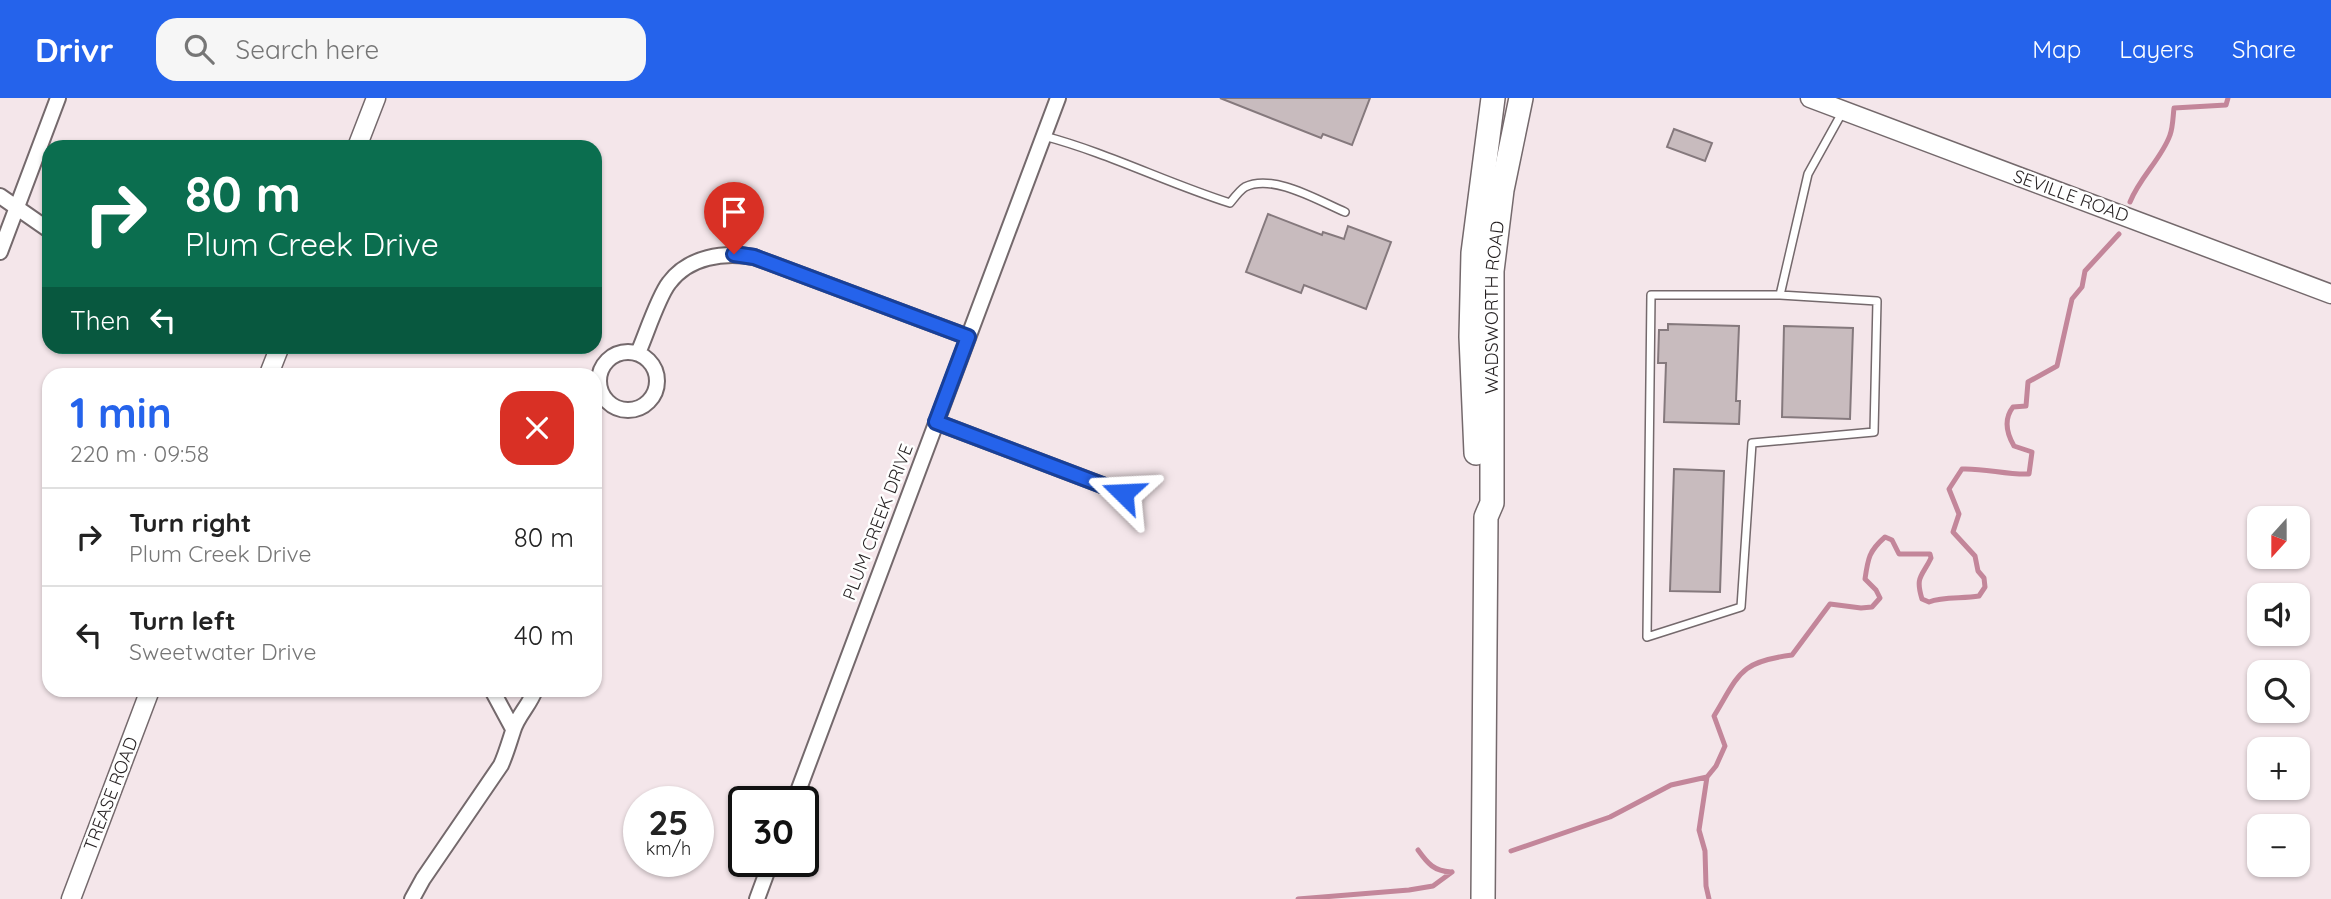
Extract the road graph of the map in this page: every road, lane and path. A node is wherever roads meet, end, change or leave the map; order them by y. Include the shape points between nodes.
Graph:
1 (58, 98) edge
2 (376, 98) edge
3 (1058, 98) edge
4 (1493, 98) edge
5 (1521, 98) edge
6 (1810, 98) edge
7 (1843, 111) junction
8 (1043, 136) junction
9 (42, 140) edge
10 (360, 140) edge
11 (42, 141) edge
12 (0, 196) edge
13 (17, 208) junction
14 (1345, 212) dead end
15 (42, 225) edge
16 (0, 252) edge
17 (2331, 294) edge
18 (1780, 295) junction
19 (968, 337) junction
20 (638, 353) junction
21 (602, 369) edge
22 (602, 395) edge
23 (936, 422) junction
24 (1123, 493) dead end
25 (1486, 517) junction
26 (147, 697) edge
27 (496, 697) edge
28 (533, 697) edge
29 (513, 730) junction
30 (800, 786) edge
31 (765, 877) edge
32 (71, 899) edge
33 (412, 899) edge
34 (757, 899) edge
35 (1483, 899) edge

1 - 9 street
2 - 10 street
3 - 8 street, PLUM CREEK DRIVE
4 - 25 highway, WADSWORTH ROAD via 1471,295 1479,506
5 - 25 highway, WADSWORTH ROAD via 1502,190 1492,271 1492,503
6 - 7 street, SEVILLE ROAD
7 - 17 street, SEVILLE ROAD
7 - 18 lane via 1808,174
8 - 14 lane via 1230,203 1244,187 1268,182
8 - 19 street, PLUM CREEK DRIVE
11 - 13 street
12 - 13 street
13 - 15 street
13 - 16 street
18 - 18 lane via 1651,295 1647,637 1741,607 1752,443 1874,432 1877,301
19 - 20 street via 754,257 734,254 698,260 668,284
19 - 23 street, PLUM CREEK DRIVE
20 - 21 street via 619,353
20 - 22 street via 653,366 657,384 649,402 622,410
23 - 24 street
23 - 30 street, PLUM CREEK DRIVE
25 - 35 highway, WADSWORTH ROAD
26 - 32 street, TREASE ROAD
27 - 29 street
28 - 29 street
29 - 33 street via 501,765
31 - 34 street

